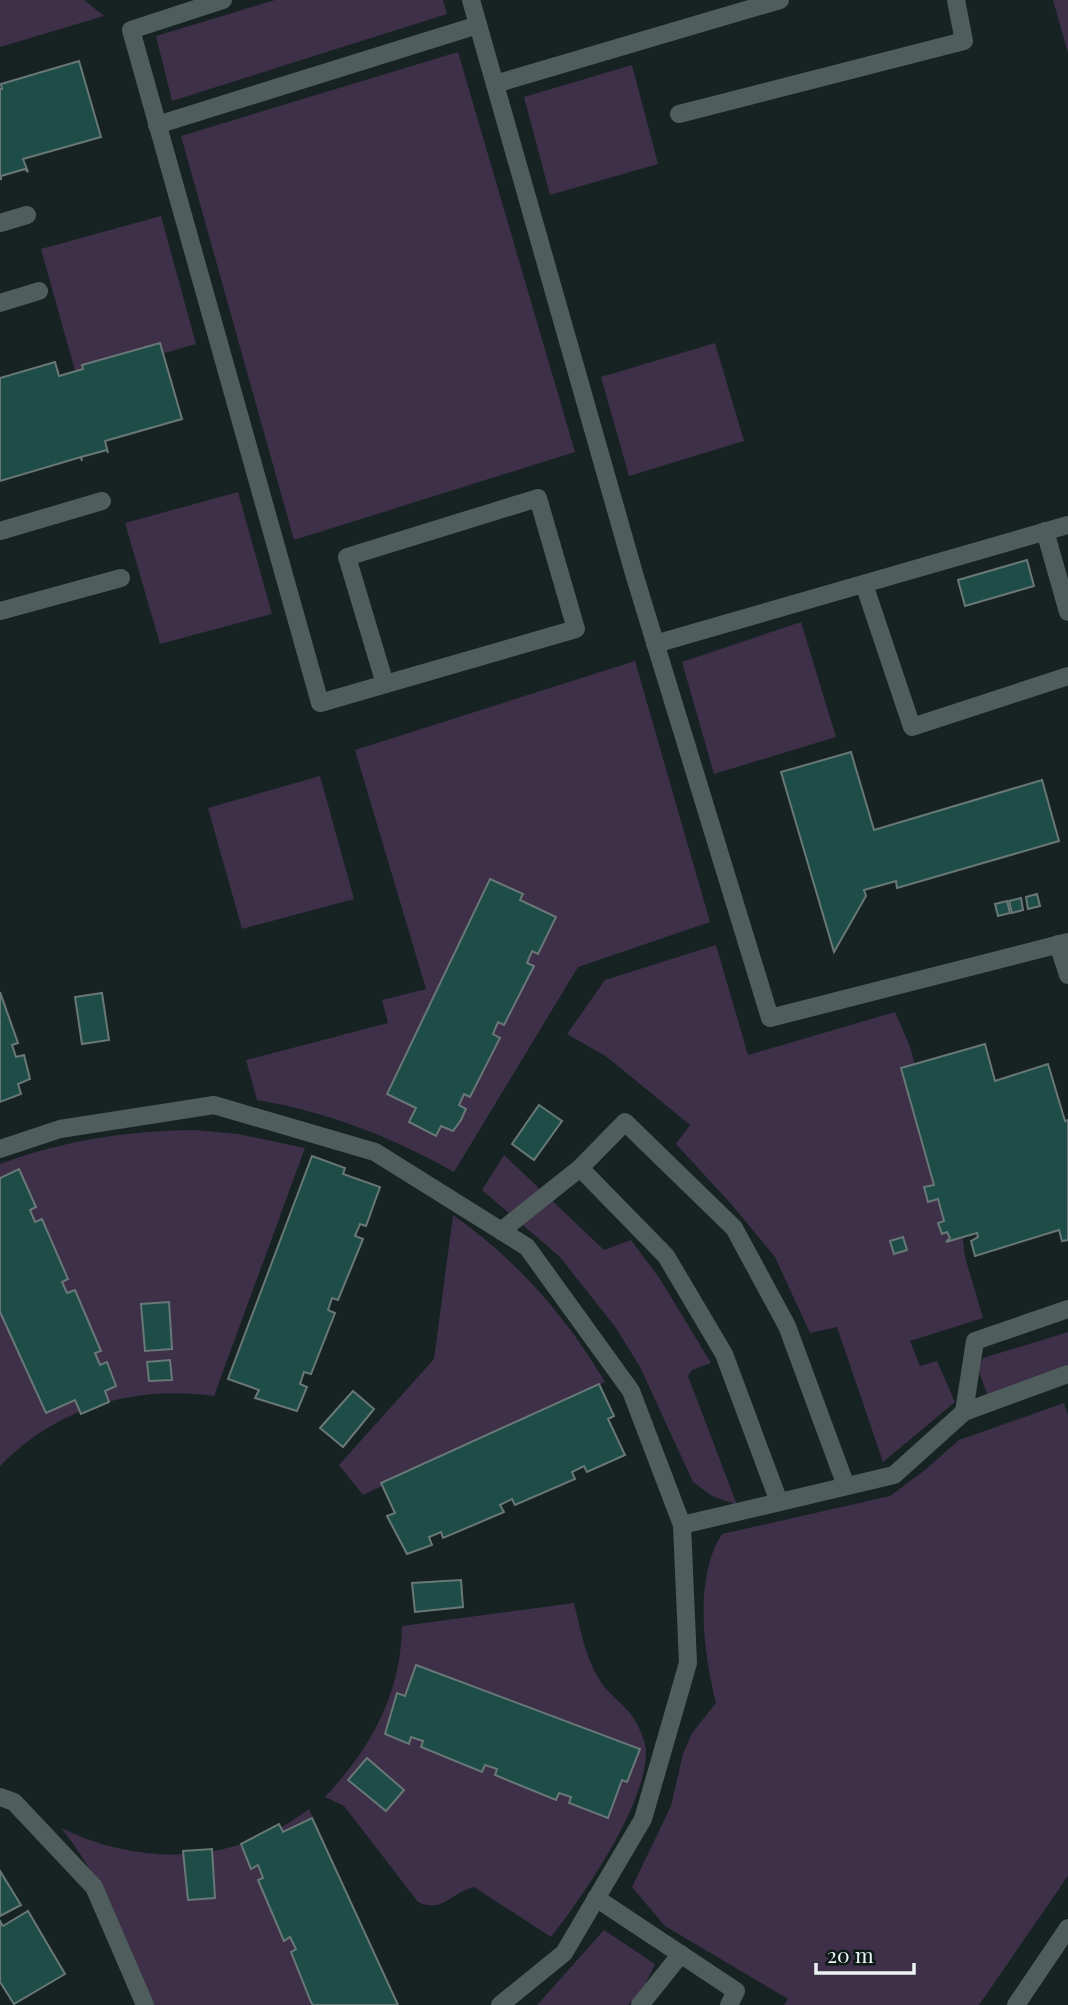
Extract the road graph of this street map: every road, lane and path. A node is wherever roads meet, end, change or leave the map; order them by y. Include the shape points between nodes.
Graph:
1 (223, 0) edge
2 (471, 0) edge
3 (779, 0) edge
4 (956, 0) edge
5 (478, 25) junction
6 (495, 84) junction
7 (679, 114) dead end
8 (158, 125) junction
9 (27, 215) dead end
10 (0, 223) edge
11 (39, 291) dead end
12 (0, 303) edge
13 (102, 501) dead end
14 (1068, 525) edge
15 (0, 531) edge
16 (1045, 531) junction
17 (121, 578) dead end
18 (864, 584) junction
19 (0, 611) edge
20 (1068, 612) edge
21 (656, 644) junction
22 (1068, 676) edge
23 (386, 684) junction
24 (1063, 943) edge
25 (1068, 975) edge
26 (0, 1149) edge
27 (580, 1168) junction
28 (501, 1231) junction
29 (1068, 1309) edge
30 (1068, 1374) edge
31 (964, 1412) junction
32 (846, 1486) junction
33 (779, 1502) junction
34 (682, 1525) junction
35 (0, 1797) edge
36 (596, 1898) junction
37 (1068, 1928) edge
38 (681, 1954) junction
39 (145, 2005) edge
40 (500, 2005) edge
41 (640, 2005) edge
42 (729, 2005) edge
43 (1016, 2005) edge

1 - 8 lane via 131,30
2 - 5 lane
3 - 6 lane
4 - 7 lane via 964,41
5 - 6 lane
5 - 8 lane
6 - 21 lane
8 - 23 lane via 320,703
9 - 10 lane
11 - 12 lane
13 - 15 lane
14 - 16 lane
16 - 18 lane
16 - 20 lane
17 - 19 lane
18 - 21 lane
18 - 22 lane via 912,727
21 - 24 lane via 770,1018
23 - 23 lane via 576,629 538,498 347,557
24 - 25 lane
26 - 28 lane via 60,1129 214,1105 375,1152
27 - 28 lane
27 - 32 lane via 625,1122 734,1228 787,1326
27 - 33 lane via 666,1256 724,1354
28 - 34 lane via 527,1247 631,1391
29 - 31 lane via 975,1341
30 - 31 lane
31 - 32 lane via 894,1475
32 - 33 lane
33 - 34 lane
34 - 36 lane via 688,1663 643,1819
35 - 39 lane via 14,1802 94,1887
36 - 38 lane
36 - 40 lane via 564,1953
37 - 43 lane
38 - 41 lane
38 - 42 lane via 736,1992

